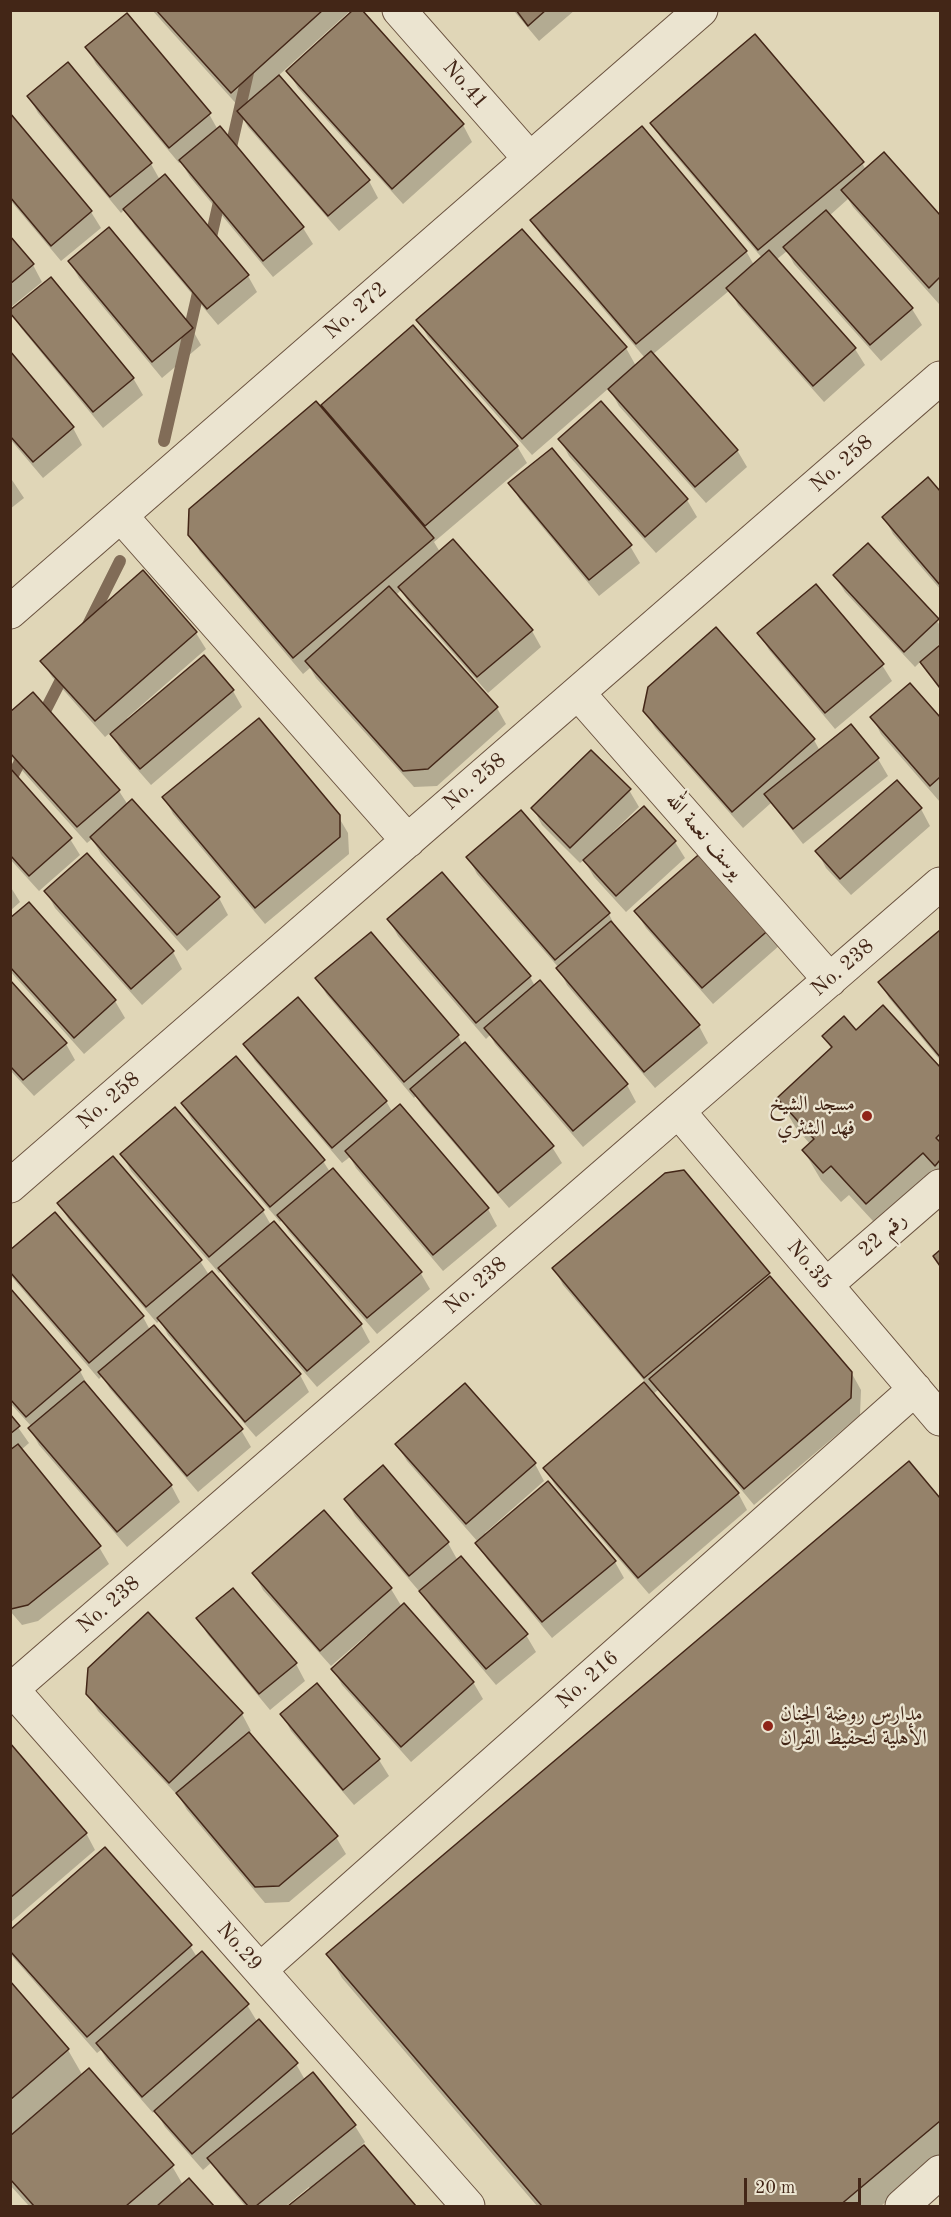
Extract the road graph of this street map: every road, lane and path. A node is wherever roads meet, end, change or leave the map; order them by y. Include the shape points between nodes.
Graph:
1 (399, 10) edge
2 (701, 10) edge
3 (530, 159) junction
4 (940, 378) edge
5 (121, 516) junction
6 (10, 612) edge
7 (578, 693) junction
8 (408, 841) junction
9 (940, 884) edge
10 (830, 980) junction
11 (678, 1111) junction
12 (10, 1186) edge
13 (940, 1186) edge
14 (826, 1285) junction
15 (915, 1389) junction
16 (940, 1419) edge
17 (11, 1688) edge
18 (260, 1971) junction
19 (940, 2172) edge
20 (468, 2206) edge
21 (902, 2206) edge

1 - 3 street, No.41
2 - 3 street, No. 272
3 - 5 street, No. 272
4 - 7 street, No. 258
5 - 6 street, No. 272
5 - 8 street
7 - 8 street, No. 258
7 - 10 street, يوسف نعمة الله
8 - 12 street, No. 258
9 - 10 street, No. 238
10 - 11 street, No. 238
11 - 14 street, No.35
11 - 17 street, No. 238
13 - 14 street, رقم 22
14 - 15 street, No.35
15 - 16 street, No.35
15 - 18 street, No. 216
17 - 18 street, No.29
18 - 20 street, No.29
19 - 21 street

